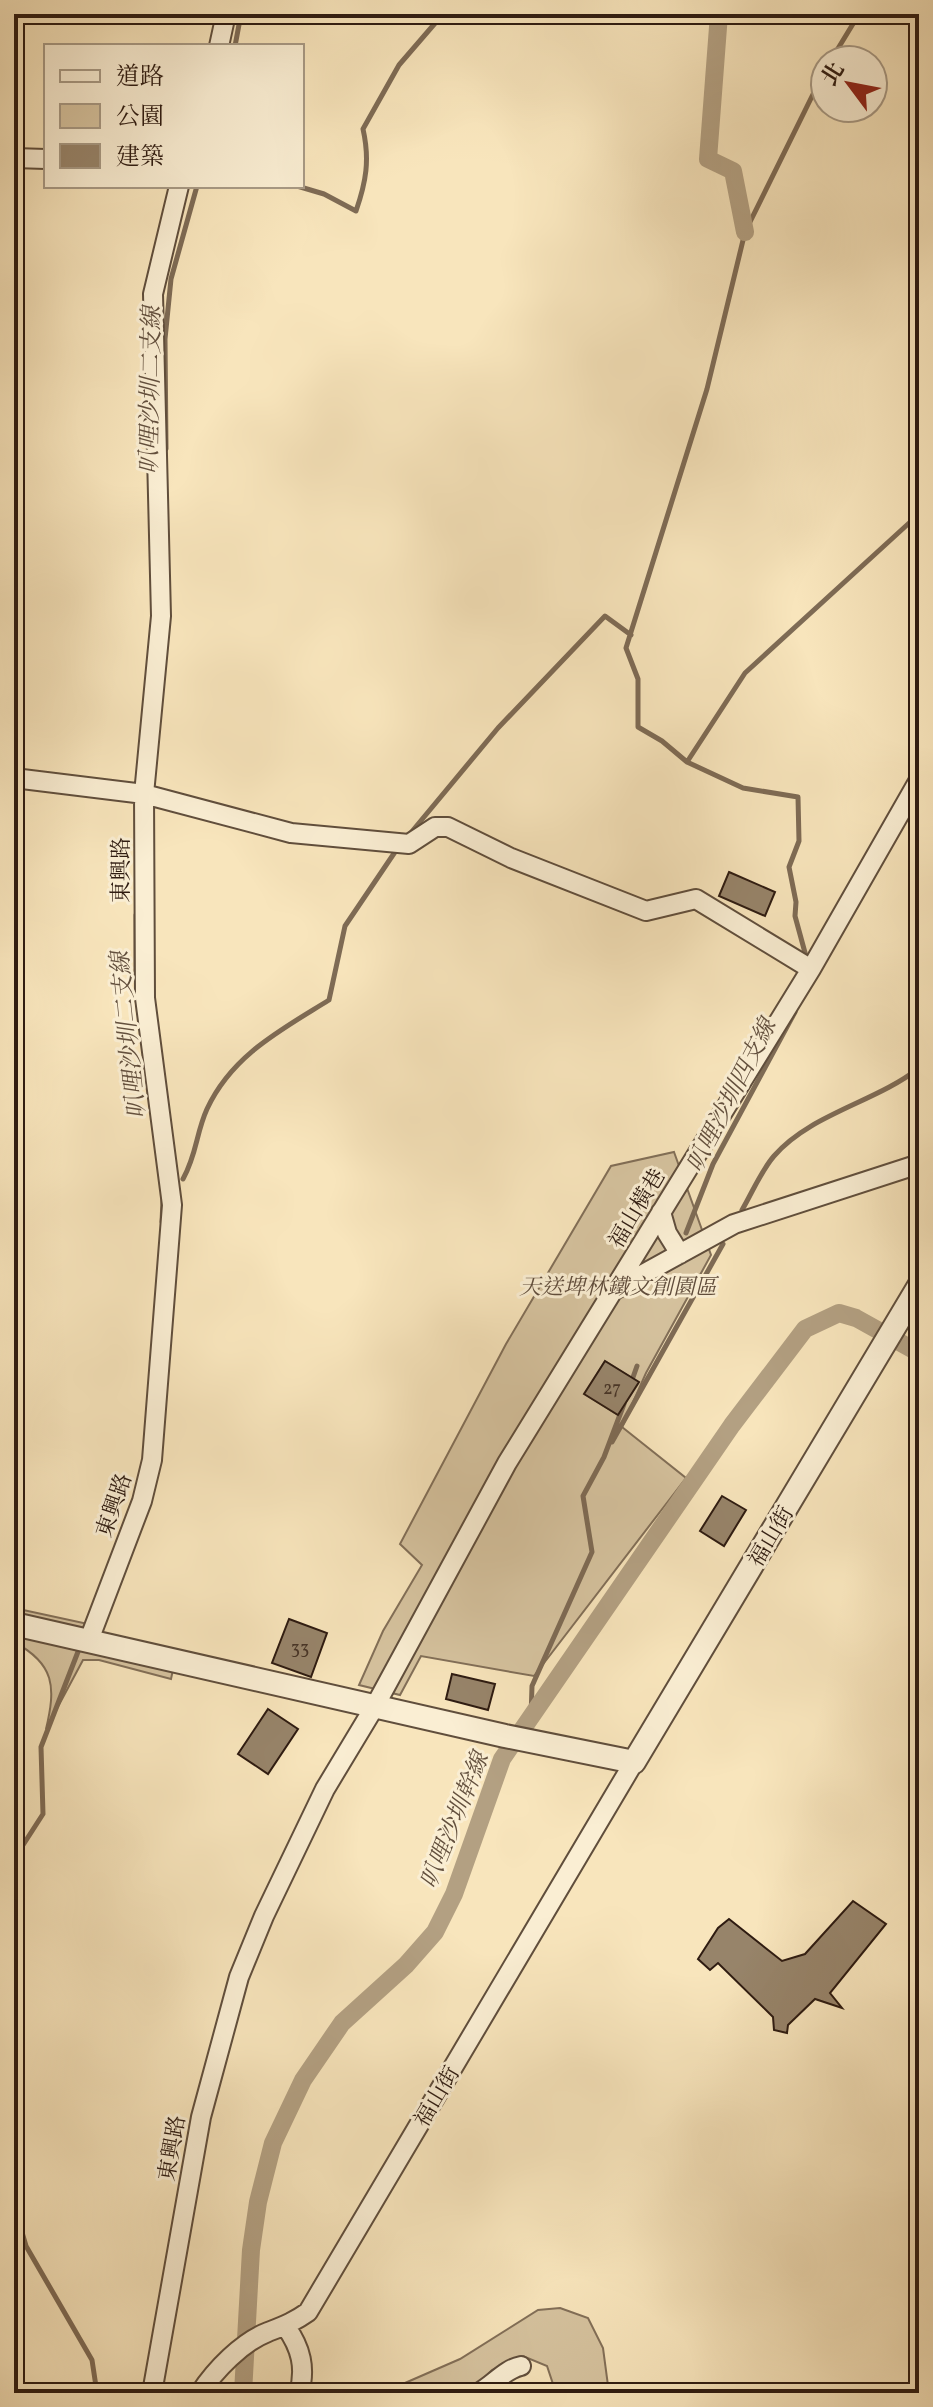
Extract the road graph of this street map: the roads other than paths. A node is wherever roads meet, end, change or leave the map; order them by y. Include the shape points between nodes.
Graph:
1 (226, 14) edge
2 (219, 44) edge
3 (14, 158) edge
4 (44, 159) edge
5 (179, 188) edge
6 (14, 778) edge
7 (919, 780) edge
8 (144, 794) junction
9 (811, 969) junction
10 (919, 1164) edge
11 (661, 1212) junction
12 (680, 1254) junction
13 (919, 1286) edge
14 (613, 1291) junction
15 (14, 1624) edge
16 (89, 1640) junction
17 (375, 1706) junction
18 (634, 1762) junction
19 (286, 2327) junction
20 (521, 2366) dead end
21 (491, 2388) edge
22 (152, 2393) edge
23 (200, 2393) edge
24 (299, 2393) edge
25 (478, 2393) edge

1 - 2 street
3 - 4 street
5 - 8 street, 東興路 via 153,294 161,616
6 - 8 street
7 - 9 street, 福山橫巷
8 - 9 street via 291,833 409,844 435,827 448,827 646,911 696,899
8 - 16 street, 東興路 via 145,998 170,1162 167,1282 152,1460 142,1501
9 - 11 street, 福山橫巷
10 - 12 street via 734,1224
11 - 12 street
11 - 14 street, 福山橫巷
12 - 14 street
13 - 18 street, 福山街
14 - 17 street, 福山橫巷 via 507,1463
15 - 16 street
16 - 17 street
17 - 18 street
17 - 22 street, 東興路 via 325,1789 239,1977 201,2117
18 - 19 street, 福山街 via 308,2312
19 - 23 street, 福山街 via 255,2340 230,2359
19 - 24 street via 298,2344 304,2375
20 - 21 street via 510,2368
21 - 25 street

